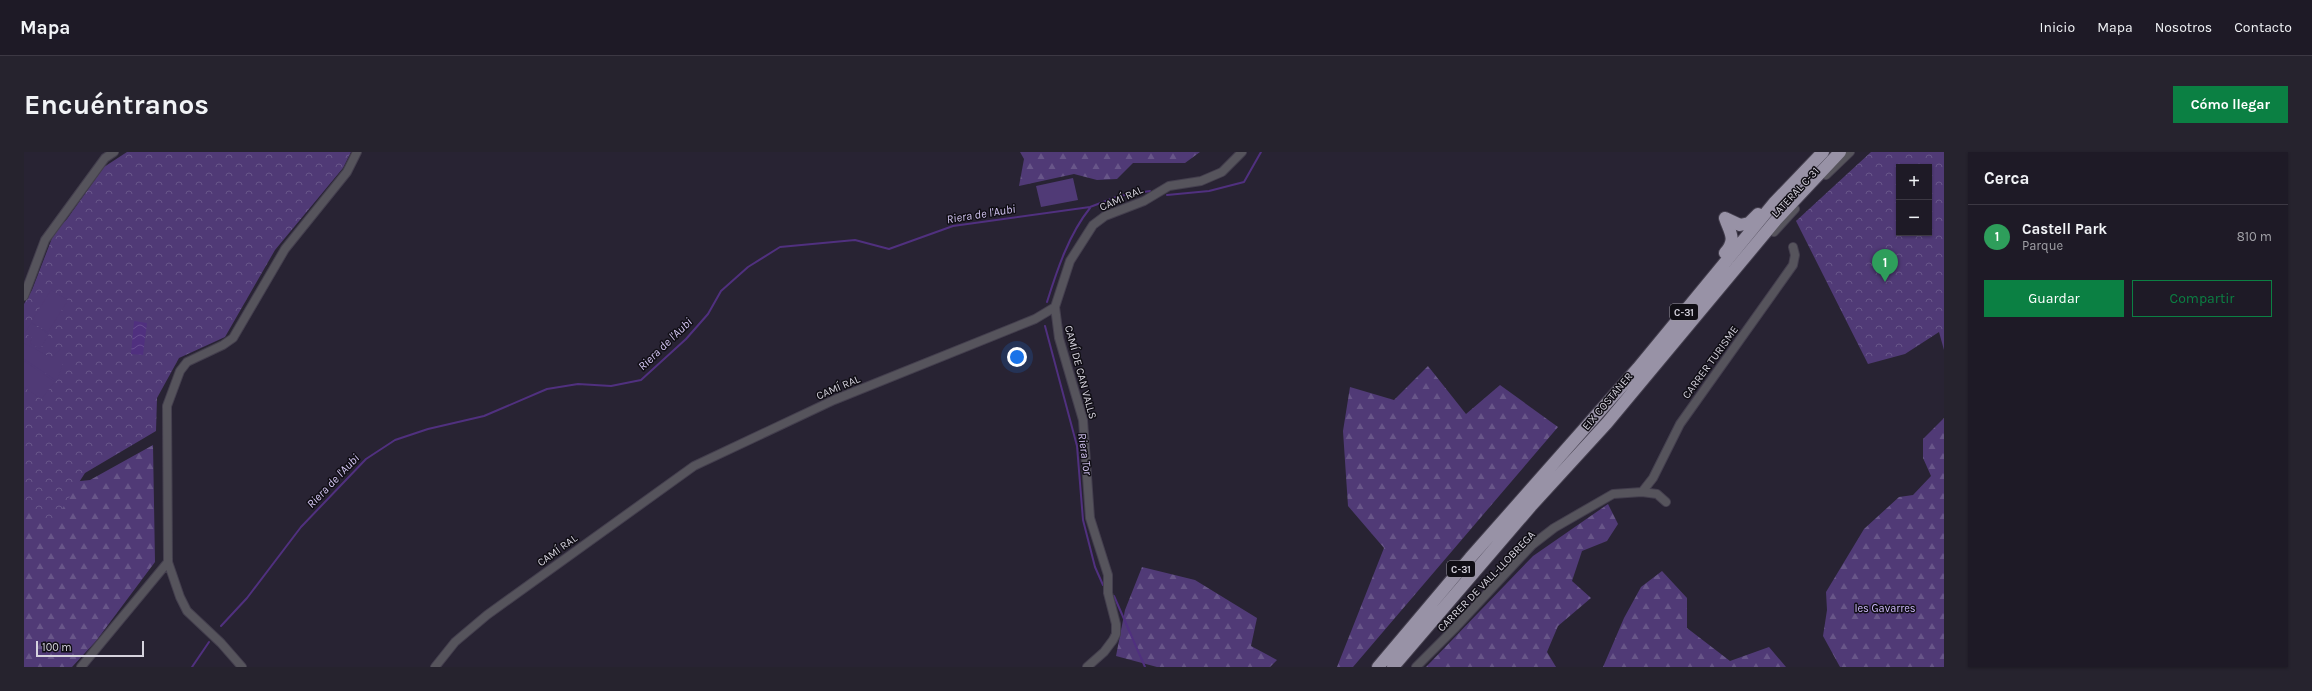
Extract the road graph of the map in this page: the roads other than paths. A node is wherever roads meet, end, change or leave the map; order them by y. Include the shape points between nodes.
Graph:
1 (114, 152) edge
2 (357, 152) edge
3 (1242, 152) edge
4 (1822, 152) edge
5 (1840, 152) edge
6 (1850, 152) edge
7 (1774, 232) joint
8 (1792, 247) dead end
9 (24, 296) edge
10 (1055, 307) junction
11 (1652, 352) junction
12 (1607, 423) junction
13 (1642, 492) junction
14 (1666, 502) dead end
15 (168, 562) junction
16 (1410, 648) junction
17 (81, 667) edge
18 (242, 667) edge
19 (435, 667) edge
20 (1088, 667) edge
21 (1378, 667) edge
22 (1393, 667) edge
23 (1399, 667) edge
24 (1416, 667) edge

1 - 9 street via 105,158 45,240
2 - 15 street via 347,172 285,249 233,338 188,362 180,371 167,406
3 - 10 street, CAMÍ RAL via 1222,172 1201,181 1169,186 1144,201 1105,216 1093,225 1070,261
4 - 11 highway, C-31 via 1774,202
4 - 11 highway via 1803,164 1749,223 1740,225 1725,218 1732,233 1731,246 1666,326
5 - 12 highway, EIX COSTANER / C-31 via 1776,220
6 - 7 street, LATERAL C-31
7 - 12 highway via 1654,376
8 - 13 street, CARRER TURISME via 1795,255 1793,265 1688,412 1653,478
10 - 19 street, CAMÍ RAL via 1035,319 834,400 694,466 487,615 455,642
10 - 20 street, CAMÍ DE CAN VALLS via 1059,338 1083,420 1090,518 1108,575 1108,593 1116,624 1113,640
11 - 21 highway, C-31 via 1470,558
12 - 16 highway, EIX COSTANER / C-31
13 - 14 street, CARRER DE VALL-LLOBREGA via 1657,494
13 - 24 street, CARRER DE VALL-LLOBREGA via 1613,494 1574,516 1538,541
15 - 17 street
15 - 18 street via 187,611
16 - 22 highway, EIX COSTANER / C-31
16 - 23 highway

